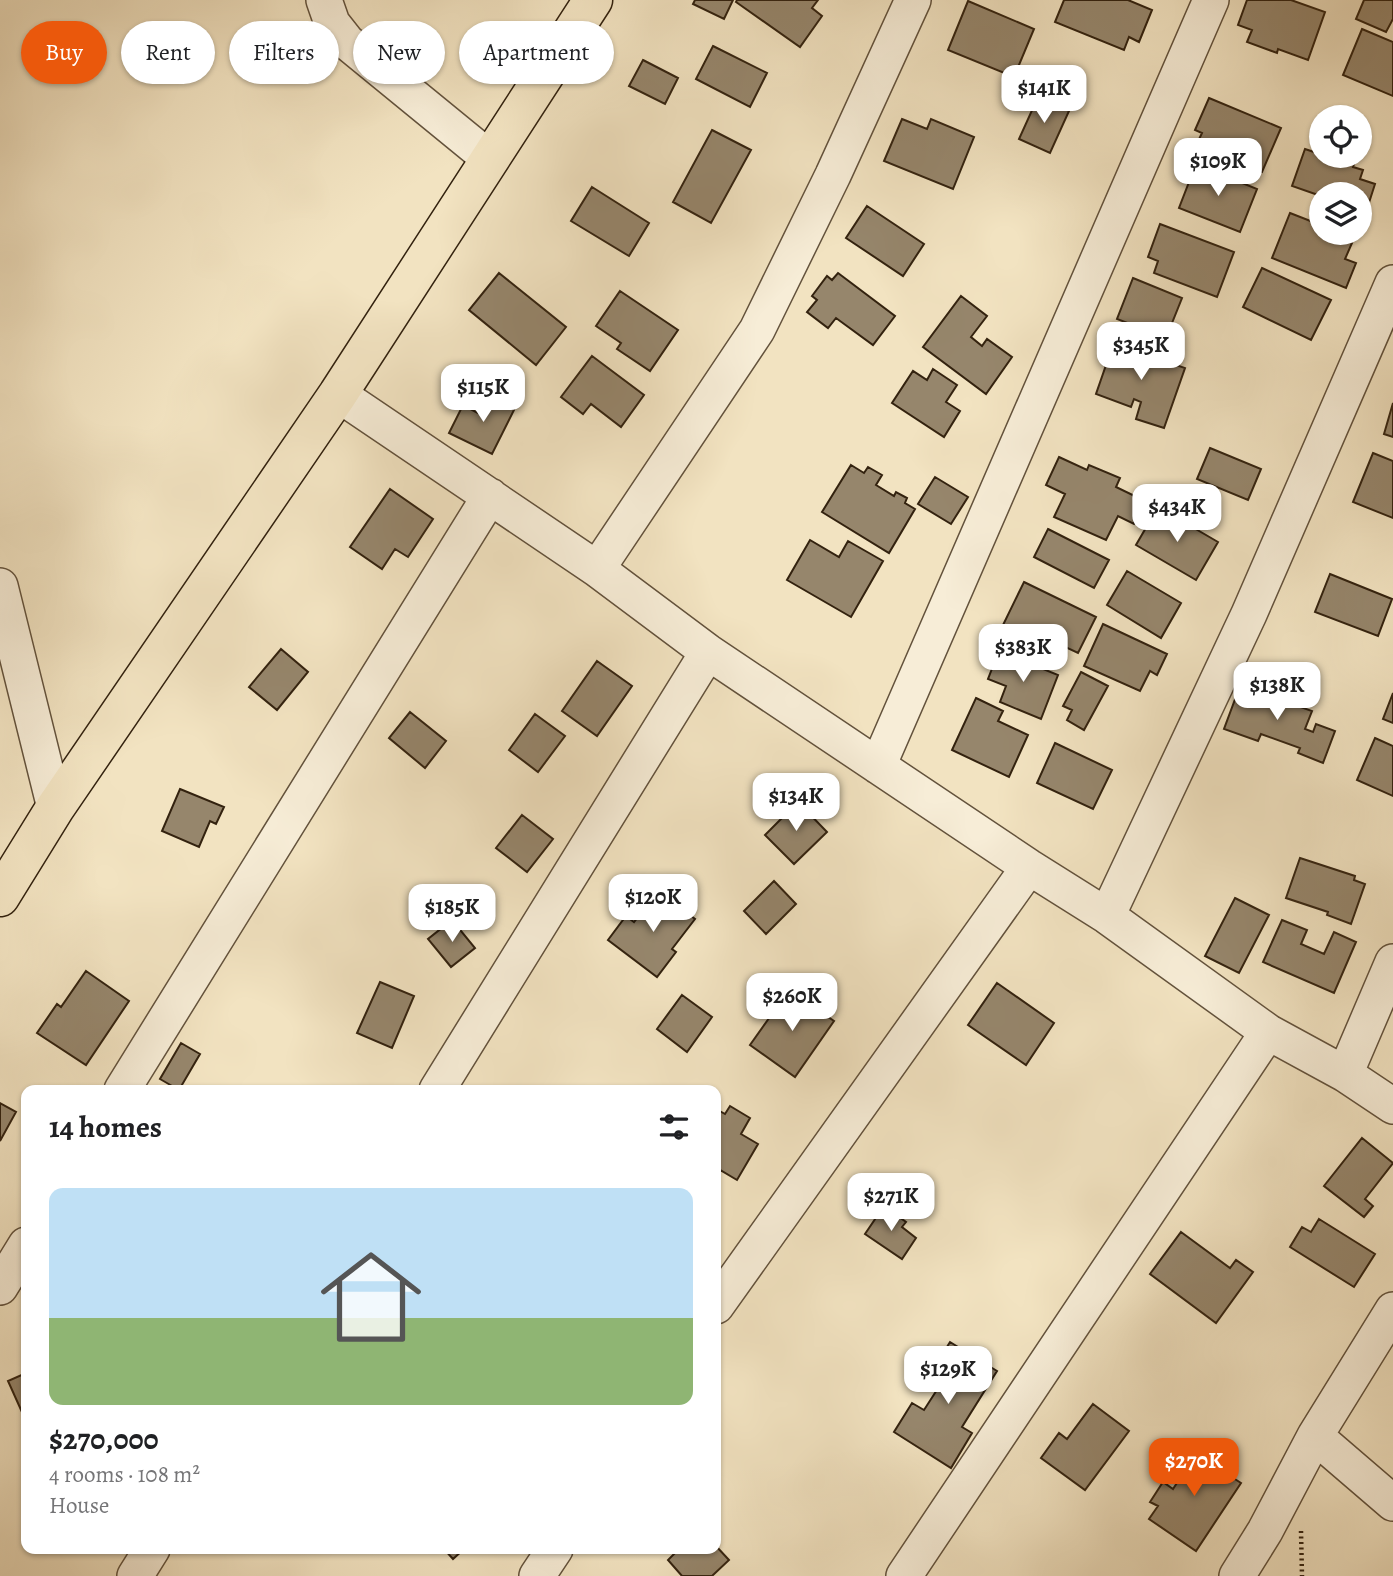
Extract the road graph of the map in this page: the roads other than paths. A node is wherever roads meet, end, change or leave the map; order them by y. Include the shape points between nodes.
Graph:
1 (324, 0) edge
2 (593, 0) edge
3 (913, 0) edge
4 (1211, 0) edge
5 (490, 159) junction
6 (1393, 282) edge
7 (338, 394) junction
8 (490, 496) junction
9 (597, 569) junction
10 (0, 586) edge
11 (708, 652) junction
12 (877, 766) junction
13 (55, 808) junction
14 (1029, 867) junction
15 (0, 897) edge
16 (1107, 916) junction
17 (1393, 962) edge
18 (1268, 1032) junction
19 (1345, 1074) junction
20 (125, 1085) edge
21 (440, 1085) edge
22 (1393, 1106) edge
23 (21, 1253) edge
24 (0, 1287) edge
25 (721, 1299) edge
26 (1393, 1310) edge
27 (1315, 1436) junction
28 (1393, 1503) edge
29 (149, 1554) edge
30 (552, 1554) edge
31 (135, 1576) edge
32 (537, 1576) edge
33 (904, 1576) edge
34 (1237, 1576) edge

1 - 5 street via 332,23 347,42
2 - 5 main road
3 - 9 street via 757,330
4 - 12 street
5 - 7 main road
6 - 16 street via 1249,614
7 - 8 street
7 - 13 main road
8 - 9 street
8 - 20 street
9 - 11 street
10 - 13 street
11 - 12 street
11 - 21 street
12 - 14 street
13 - 15 main road
14 - 16 street
14 - 25 street
16 - 18 street
17 - 19 street
18 - 19 street
18 - 33 street
19 - 22 street
23 - 24 street
26 - 27 street
27 - 28 street
27 - 34 street
29 - 31 street
30 - 32 street

